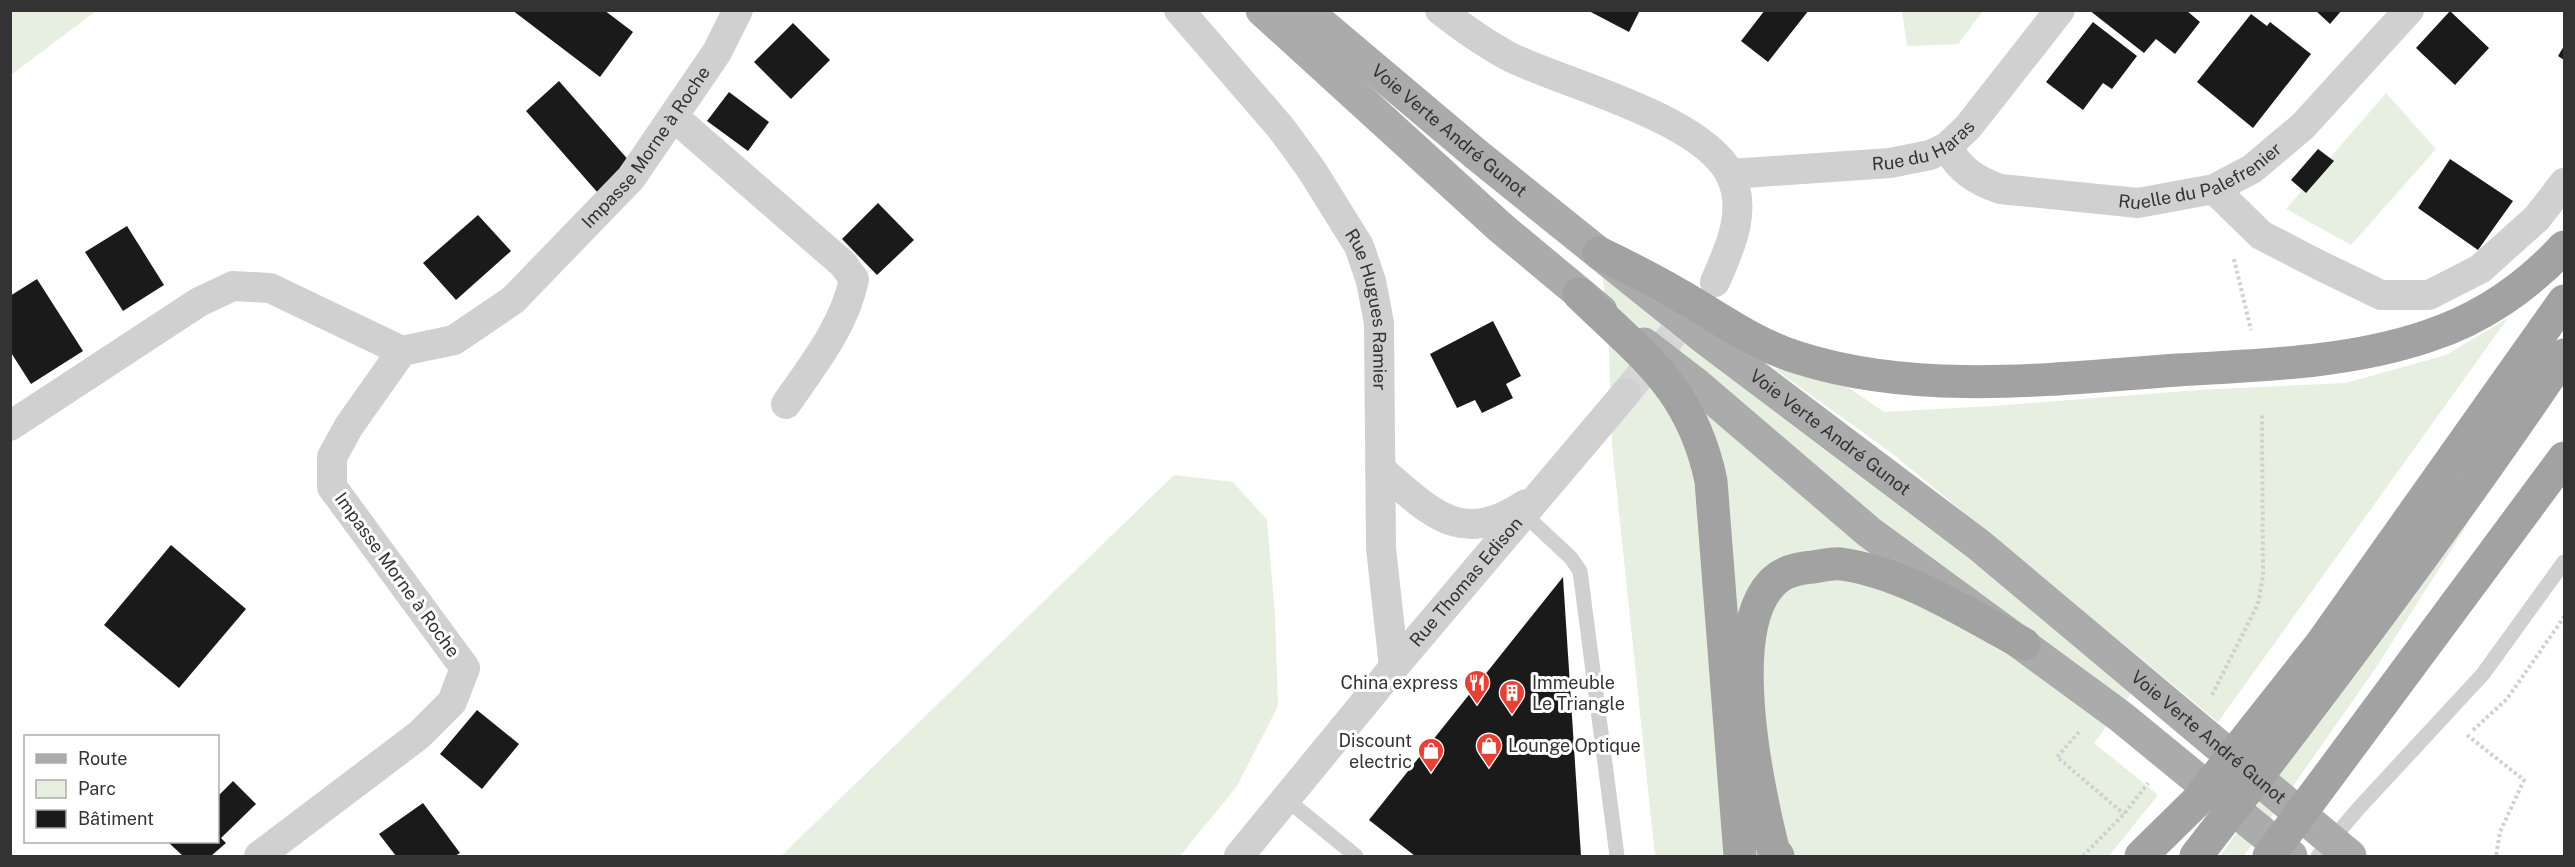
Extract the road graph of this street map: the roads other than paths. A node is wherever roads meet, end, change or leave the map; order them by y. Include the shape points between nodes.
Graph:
1 (738, 10) edge
2 (1179, 10) edge
3 (1262, 10) edge
4 (1305, 10) edge
5 (1440, 10) edge
6 (2060, 10) edge
7 (2409, 10) edge
8 (675, 118) junction
9 (1947, 147) junction
10 (1730, 174) junction
11 (2565, 183) edge
12 (2222, 197) junction
13 (2565, 247) edge
14 (1599, 253) junction
15 (1715, 282) tunnel mouth
16 (1579, 294) junction
17 (2565, 301) edge
18 (402, 351) junction
19 (2565, 355) edge
20 (1626, 393) tunnel mouth
21 (786, 404) dead end
22 (10, 426) edge
23 (2565, 458) edge
24 (1380, 469) junction
25 (1533, 504) junction
26 (2565, 562) edge
27 (2024, 644) junction
28 (1395, 667) junction
29 (1286, 799) junction
30 (259, 856) edge
31 (1239, 856) edge
32 (1356, 856) edge
33 (1617, 856) edge
34 (1740, 856) edge
35 (1778, 856) edge
36 (2141, 856) edge
37 (2196, 856) edge
38 (2269, 856) edge
39 (2291, 856) edge
40 (2318, 856) edge
41 (2350, 856) edge

1 - 8 street, Impasse Morne à Roche via 717,52
2 - 24 street, Rue Hugues Ramier via 1281,128 1359,246 1379,323
3 - 16 main road, Voie Verte André Gunot
4 - 14 main road, Voie Verte André Gunot
5 - 10 street via 1512,57 1663,119 1711,149
6 - 9 street, Rue du Haras via 1983,109
7 - 12 street, Ruelle du Palefrenier via 2303,126
8 - 18 street, Impasse Morne à Roche via 631,178 513,300 454,340
8 - 21 street via 843,264 854,279 850,298 823,350
9 - 10 street, Rue du Haras via 1930,155 1890,163
9 - 12 street, Ruelle du Palefrenier via 1963,170 2000,189 2138,203
10 - 15 street via 1739,214 1731,247
11 - 12 street via 2537,218 2480,269 2429,296 2381,294 2261,235
13 - 14 highway via 2529,281 2473,317 2428,336 2387,347 2336,357 2219,368 1964,381 1848,369 1784,353 1733,329 1643,274
14 - 41 main road, Voie Verte André Gunot via 1978,545
16 - 27 main road, Voie Verte André Gunot via 1696,384 1869,532
16 - 34 highway via 1663,376 1694,422 1705,454 1711,481
17 - 36 highway via 2321,644 2197,801
18 - 22 street via 270,288 233,286 199,302
18 - 30 street, Impasse Morne à Roche via 332,456 332,487 465,668 452,702 419,735
19 - 37 highway via 2329,686
20 - 25 street, Rue Thomas Edison
23 - 38 highway
24 - 25 street via 1440,517 1474,525 1493,522
24 - 28 street, Rue Hugues Ramier via 1381,548
25 - 28 street, Rue Thomas Edison
25 - 33 lane via 1580,571
26 - 40 lane via 2483,674
27 - 35 highway via 1913,586 1876,573 1839,564 1800,568 1772,582 1762,595 1753,623 1747,670 1750,737 1758,788
27 - 39 main road, Voie Verte André Gunot
28 - 29 street, Rue Thomas Edison
29 - 31 street, Rue Thomas Edison
29 - 32 lane

